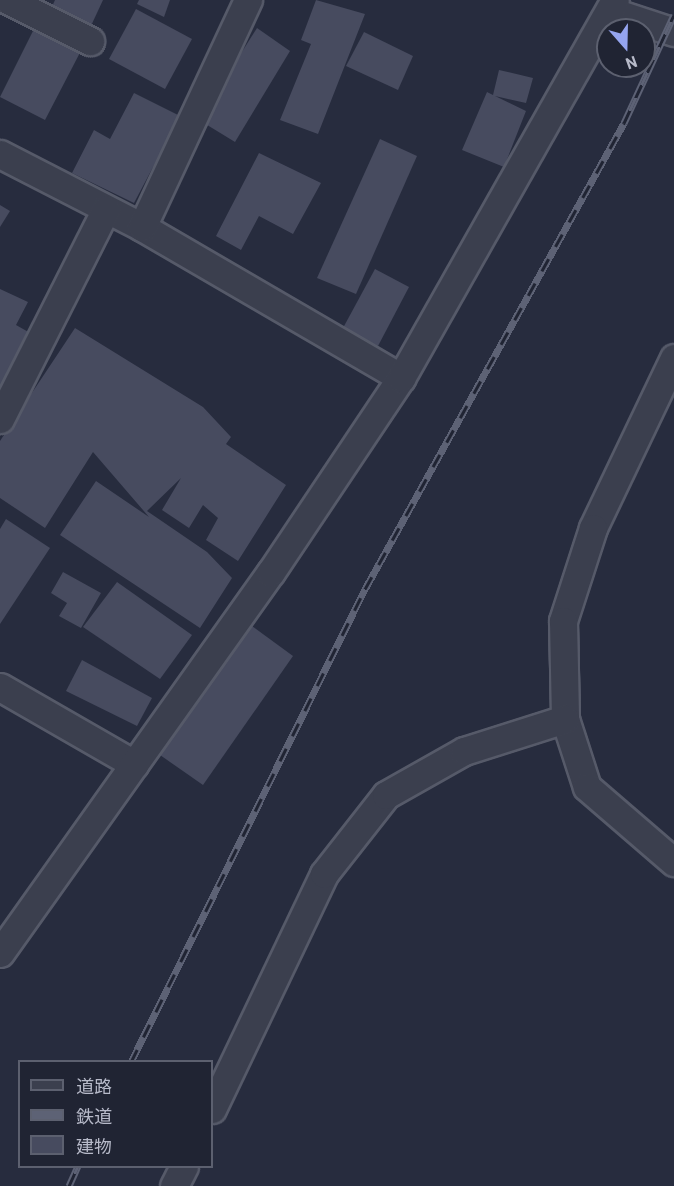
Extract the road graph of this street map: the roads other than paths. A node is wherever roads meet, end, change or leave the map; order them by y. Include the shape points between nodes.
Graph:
1 (9, 0) edge
2 (248, 0) edge
3 (613, 5) edge
4 (674, 32) edge
5 (90, 41) dead end
6 (0, 154) edge
7 (106, 208) junction
8 (142, 227) junction
9 (674, 358) edge
10 (401, 378) junction
11 (0, 419) edge
12 (0, 687) edge
13 (565, 719) junction
14 (134, 764) junction
15 (674, 862) edge
16 (0, 953) edge
17 (213, 1107) edge
18 (183, 1168) edge
19 (174, 1186) edge

1 - 5 street
2 - 8 street
3 - 4 street
3 - 10 street
6 - 7 street
7 - 8 street
7 - 11 street
8 - 10 street
9 - 13 street via 593,528 562,621
10 - 14 street via 271,572
12 - 14 street
13 - 15 street via 587,787
13 - 17 street via 464,751 386,795 324,874
14 - 16 street
18 - 19 street

